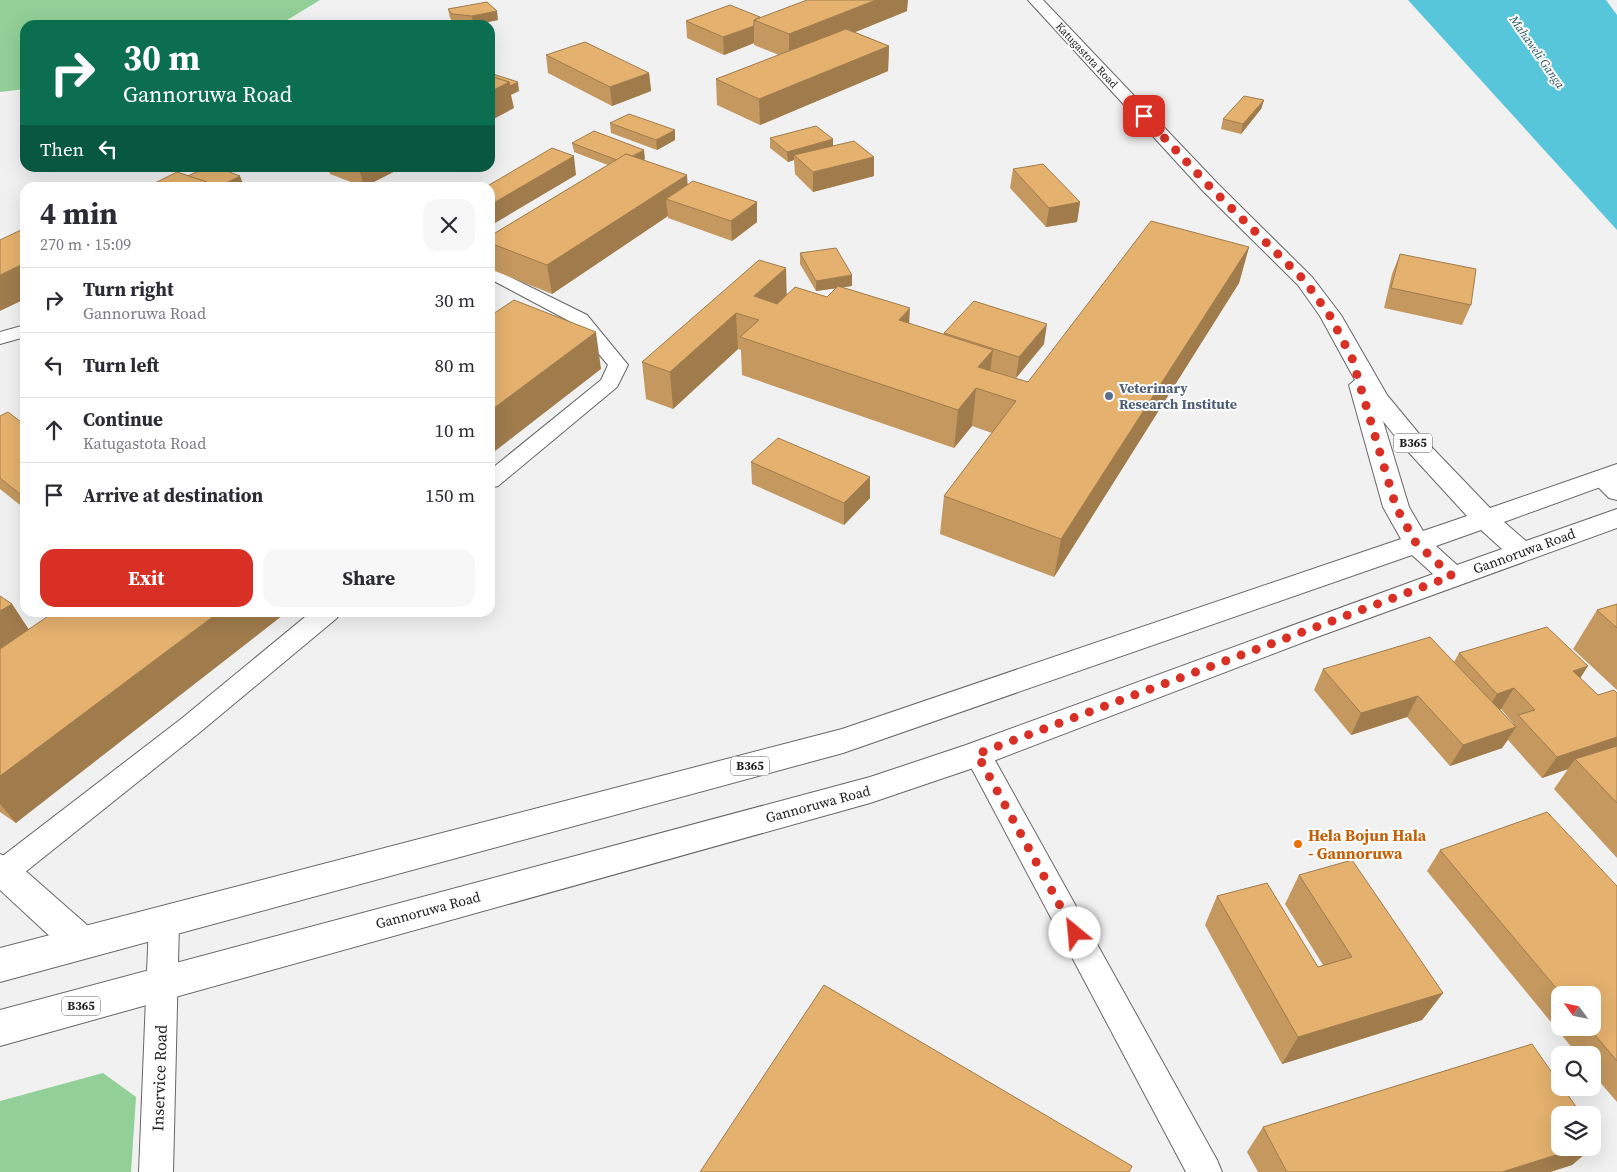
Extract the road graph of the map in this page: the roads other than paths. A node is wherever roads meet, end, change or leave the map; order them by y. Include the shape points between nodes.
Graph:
1 (1035, 0) edge
2 (495, 275) edge
3 (20, 332) edge
4 (0, 338) edge
5 (1352, 358) junction
6 (495, 477) edge
7 (1611, 481) edge
8 (1617, 518) edge
9 (1485, 519) junction
10 (1416, 543) junction
11 (1522, 552) junction
12 (1452, 576) junction
13 (322, 617) edge
14 (977, 754) junction
15 (2, 870) edge
16 (164, 922) junction
17 (82, 943) junction
18 (0, 965) edge
19 (162, 984) junction
20 (0, 1028) edge
21 (156, 1172) edge
22 (1205, 1172) edge

1 - 5 main road, Katugastota Road / B365 via 1211,188 1305,281 1330,316
2 - 6 lane via 580,319 618,364 610,382
3 - 4 lane
5 - 9 main road, Katugastota Road / B365 via 1377,398 1411,440
5 - 10 main road, Katugastota Road / B365 via 1396,507
7 - 9 main road
8 - 11 main road, Gannoruwa Road
9 - 10 main road, B365
9 - 11 main road, Katugastota Road
10 - 12 main road, Katugastota Road
10 - 16 main road, B365 via 843,741
11 - 12 main road, Gannoruwa Road / B365
12 - 14 main road, Gannoruwa Road / B365
13 - 15 lane via 190,726
14 - 19 main road, Gannoruwa Road / B365 via 870,790
14 - 22 lane
15 - 17 main road
16 - 17 main road, B365
16 - 19 lane, Inservice Road
17 - 18 main road, B365
19 - 20 main road, Gannoruwa Road / B365
19 - 21 lane, Inservice Road

